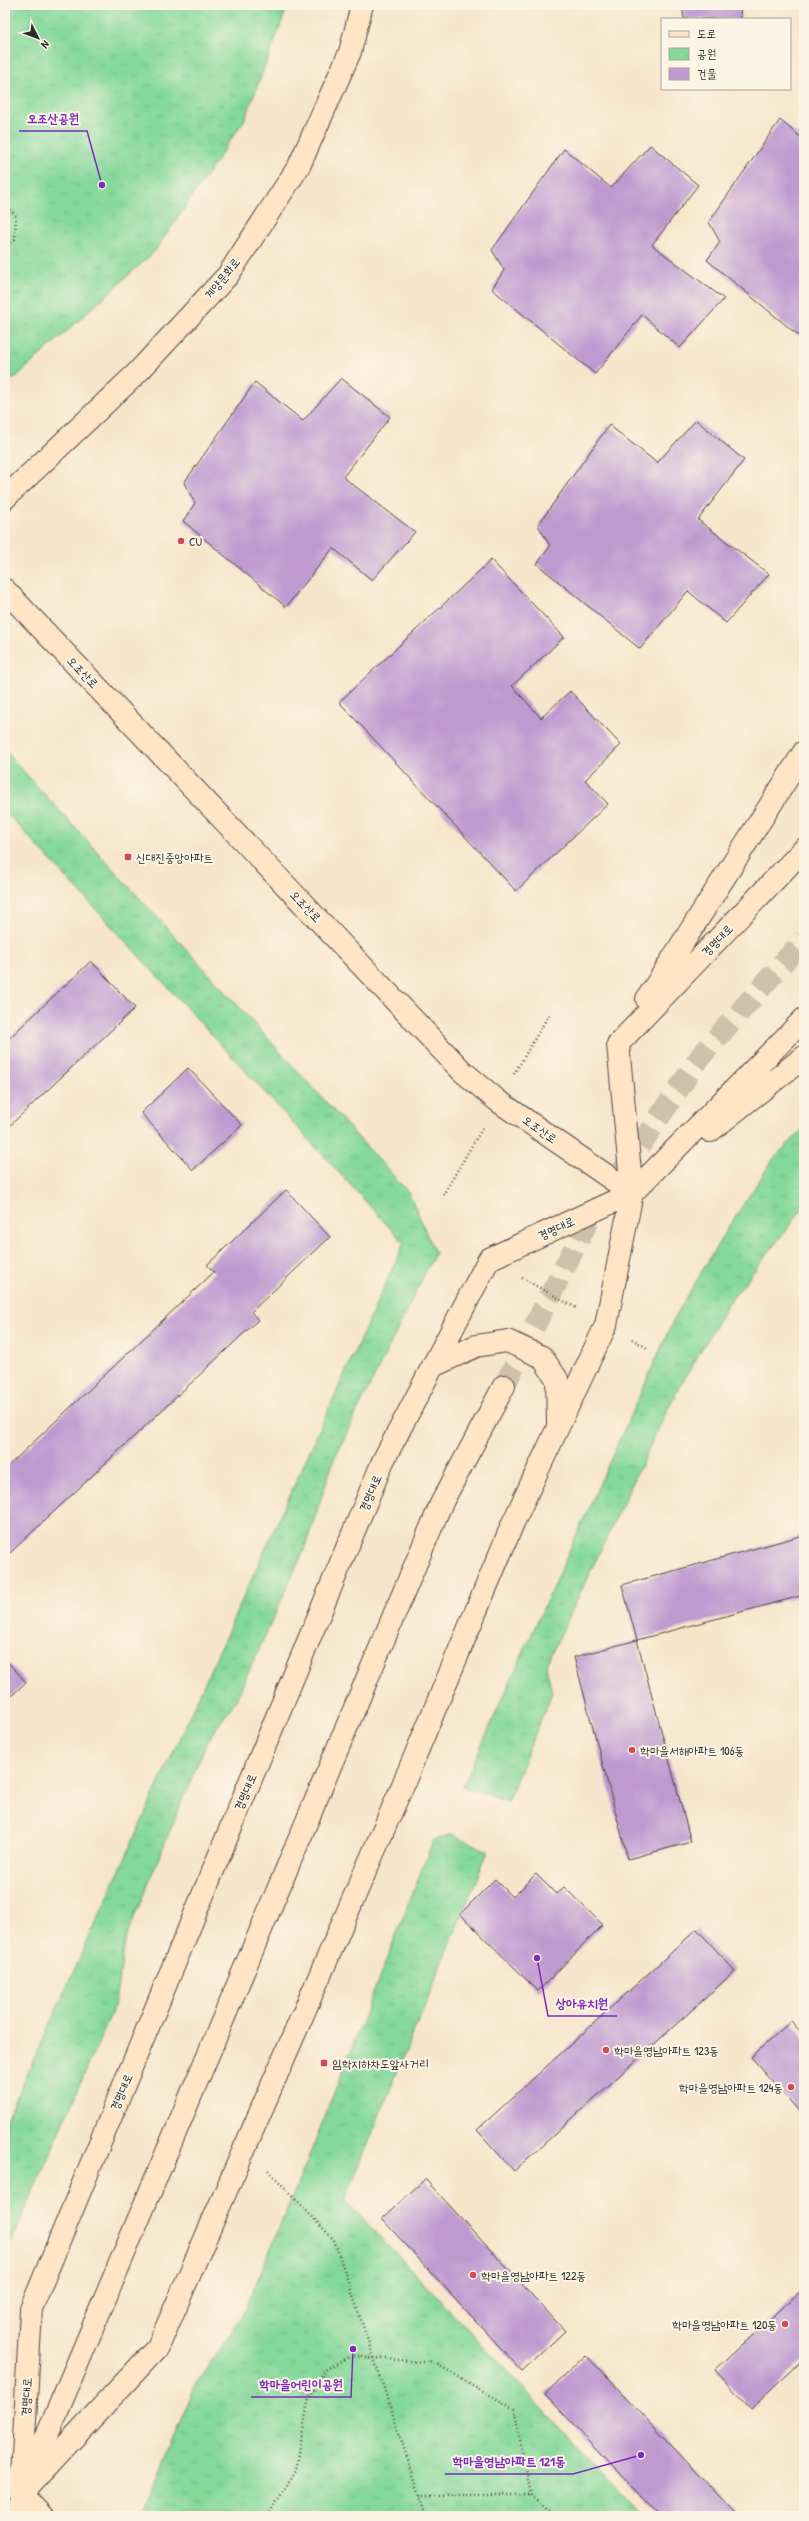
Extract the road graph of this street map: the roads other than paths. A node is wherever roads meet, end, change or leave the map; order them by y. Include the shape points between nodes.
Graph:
1 (362, 5) edge
2 (5, 498) edge
3 (5, 590) edge
4 (804, 752) edge
5 (804, 849) edge
6 (804, 1019) edge
7 (618, 1044) junction
8 (804, 1057) edge
9 (632, 1193) junction
10 (432, 1366) junction
11 (504, 1386) tunnel mouth
12 (558, 1428) junction
13 (5, 2477) edge
14 (21, 2494) junction
15 (13, 2516) edge
16 (42, 2516) edge

1 - 2 street, 계양문화로 via 350,52 299,166 228,275 137,373
3 - 9 street, 오조산로 via 462,1071 498,1101
4 - 7 street
5 - 7 street, 경명대로
6 - 9 street, 경명대로
7 - 9 street, 경명대로
8 - 9 street
9 - 10 street, 경명대로 via 489,1259
9 - 12 street, 경명대로 via 606,1325
10 - 12 street via 476,1346 507,1341 542,1357 557,1379
10 - 14 street, 경명대로 via 383,1461 31,2309
11 - 14 street, 경명대로 via 438,1511
12 - 14 street, 경명대로 via 513,1523 402,1787 158,2347
13 - 14 street
14 - 15 street, 경명대로
14 - 16 street

